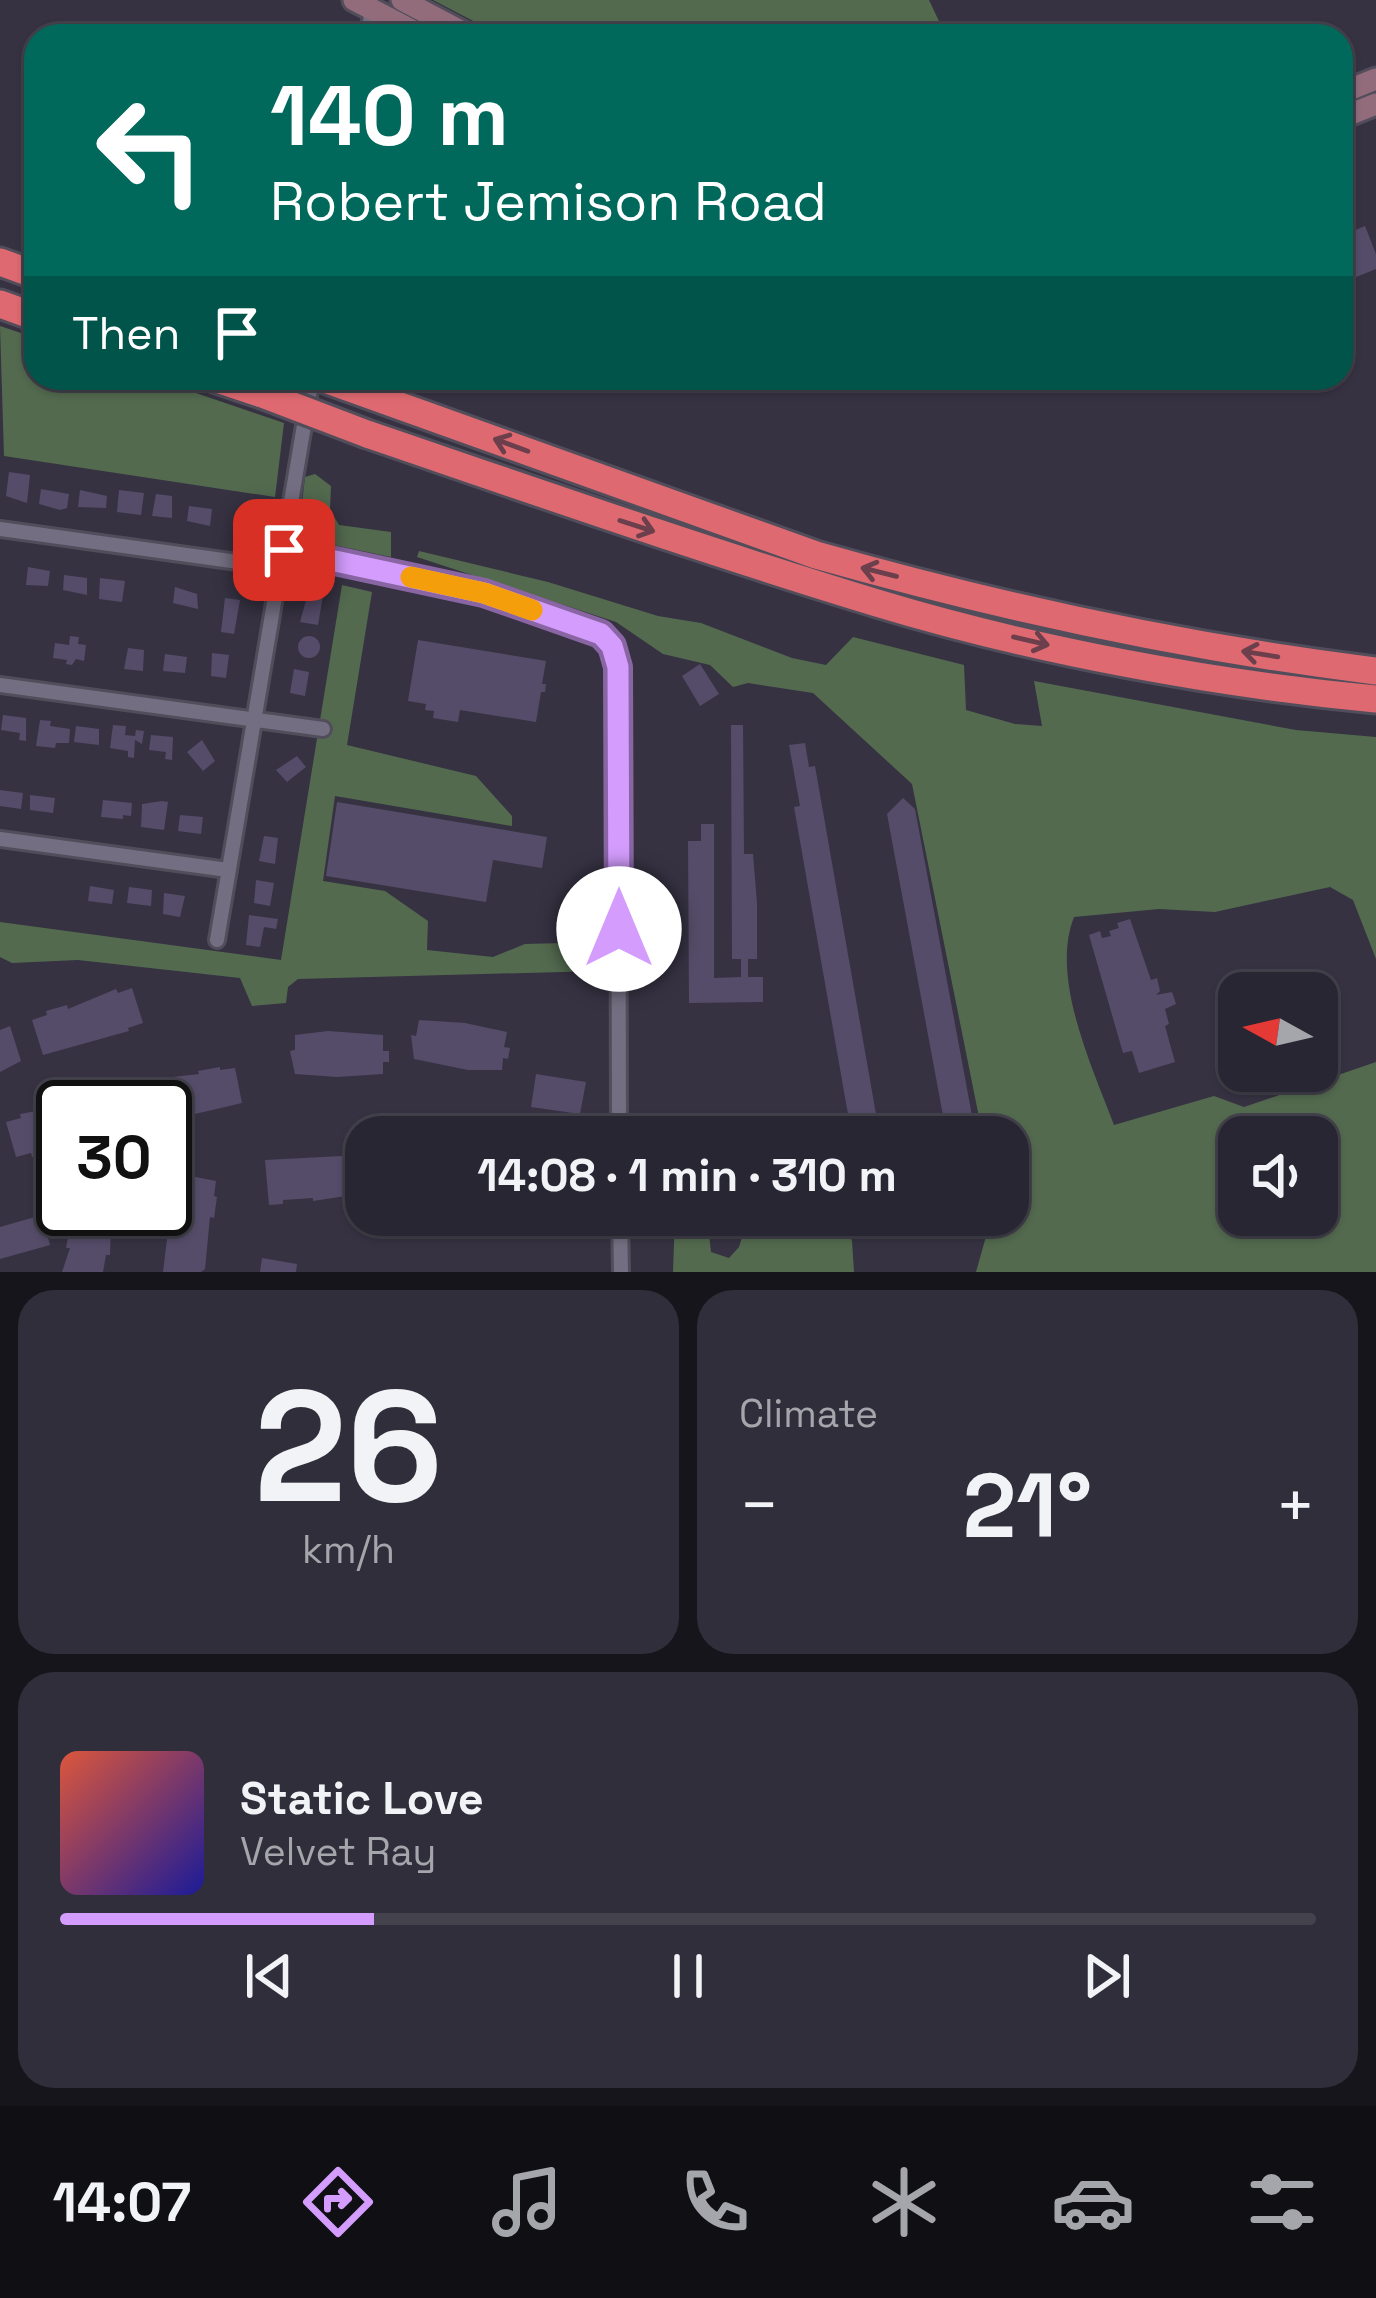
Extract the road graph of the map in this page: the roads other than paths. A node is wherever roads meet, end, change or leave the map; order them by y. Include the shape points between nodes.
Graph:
1 (402, 0) edge
2 (367, 3) edge
3 (403, 24) edge
4 (447, 24) edge
5 (250, 390) edge
6 (310, 390) edge
7 (354, 390) edge
8 (0, 529) edge
9 (284, 550) junction
10 (281, 568) junction
11 (1376, 671) edge
12 (0, 685) edge
13 (1376, 700) edge
14 (254, 721) junction
15 (323, 729) dead end
16 (0, 839) edge
17 (228, 871) junction
18 (217, 940) dead end
19 (619, 1116) edge
20 (620, 1236) edge
21 (621, 1272) edge

1 - 4 main road
2 - 3 main road
5 -> 13 highway, bridge via 881,604 1220,680
6 - 9 street
11 -> 7 highway via 1118,628 871,571
8 - 10 street
9 - 10 street
9 - 19 street via 484,593 601,634 612,646
10 - 14 street
12 - 14 street
14 - 15 street
14 - 17 street
16 - 17 street
17 - 18 street
20 - 21 street

